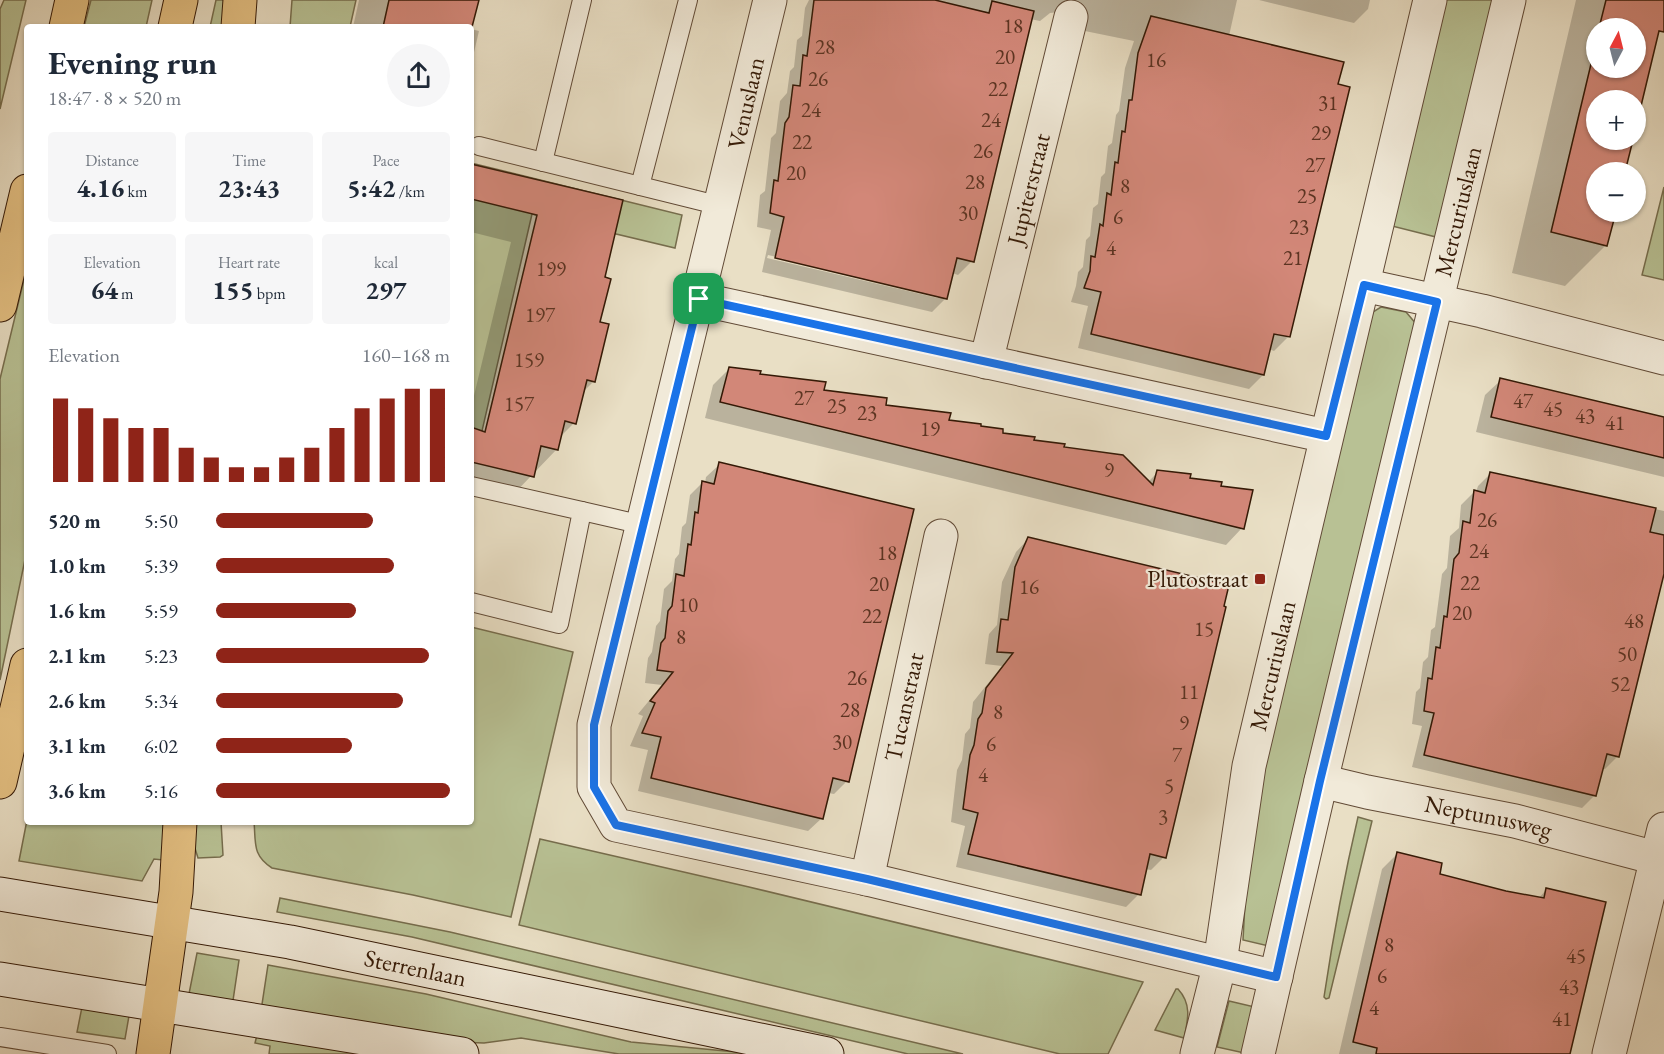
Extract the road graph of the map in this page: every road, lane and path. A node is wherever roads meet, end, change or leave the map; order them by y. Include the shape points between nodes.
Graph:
1 (72, 0) edge
2 (181, 0) edge
3 (240, 0) edge
4 (582, 0) edge
5 (688, 0) edge
6 (770, 0) edge
7 (1430, 0) edge
8 (1509, 0) edge
9 (1071, 17) dead end
10 (67, 24) edge
11 (176, 24) edge
12 (238, 24) edge
13 (479, 146) dead end
14 (543, 162) junction
15 (640, 186) junction
16 (24, 204) edge
17 (721, 206) junction
18 (1364, 285) junction
19 (699, 299) junction
20 (1437, 302) junction
21 (0, 305) edge
22 (1664, 358) edge
23 (986, 362) junction
24 (1326, 436) junction
25 (474, 487) edge
26 (582, 511) junction
27 (643, 525) junction
28 (941, 536) dead end
29 (474, 603) edge
30 (24, 678) edge
31 (1320, 781) junction
32 (0, 782) edge
33 (180, 825) edge
34 (1661, 849) edge
35 (867, 879) junction
36 (0, 894) edge
37 (172, 922) junction
38 (1220, 963) junction
39 (1276, 977) junction
40 (0, 979) edge
41 (160, 1005) junction
42 (0, 1036) edge
43 (106, 1054) edge
44 (153, 1054) edge
45 (462, 1054) edge
46 (827, 1054) edge
47 (1197, 1054) edge
48 (1258, 1054) edge
49 (1609, 1054) edge

1 - 10 main road
2 - 11 main road
3 - 12 main road
4 - 14 lane
5 - 15 lane
6 - 17 street, Venuslaan
7 - 18 street, Mercuriuslaan
8 - 20 street, Mercuriuslaan
9 - 23 street, Jupiterstraat
13 - 14 lane
14 - 15 lane
15 - 17 lane
16 - 21 main road
17 - 19 street, Venuslaan
18 - 20 street
18 - 24 street, Mercuriuslaan
19 - 23 street
19 - 27 street, Venuslaan
20 - 22 street
20 - 31 street, Mercuriuslaan
23 - 24 street
24 - 38 street, Mercuriuslaan via 1249,766
25 - 26 lane
26 - 27 lane
26 - 29 lane via 558,624
27 - 35 street, Venuslaan via 594,725 594,787 616,825
28 - 35 street, Tucanstraat
30 - 32 main road
31 - 34 street, Neptunusweg
31 - 39 street, Mercuriuslaan
33 - 37 main road
34 - 49 street, Neptunusweg
35 - 38 street
36 - 37 street, Sterrenlaan
37 - 41 main road
37 - 46 street, Sterrenlaan via 290,942
38 - 39 street
38 - 47 street, Mercuriuslaan
39 - 48 street, Mercuriuslaan
40 - 41 street
41 - 44 main road
41 - 45 street
42 - 43 lane

